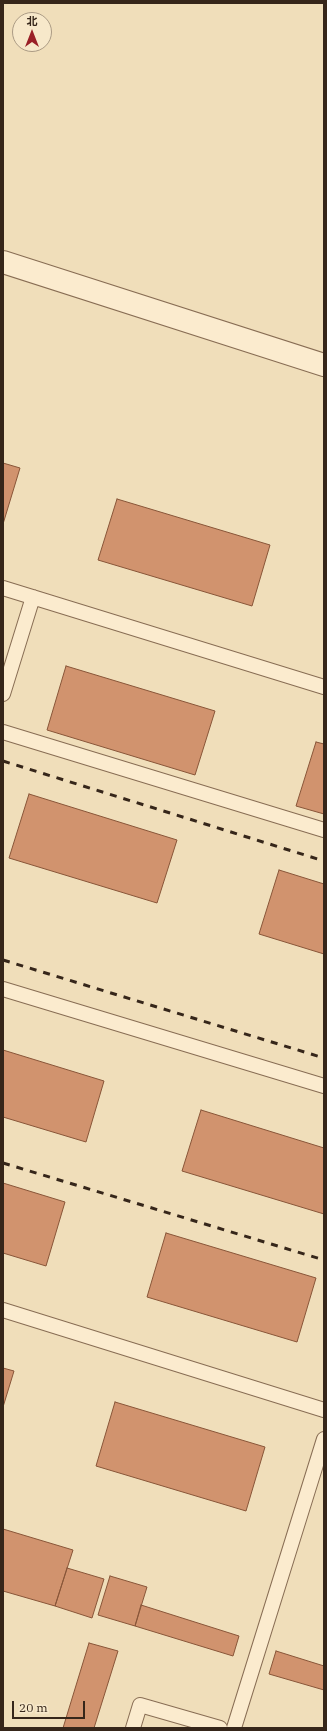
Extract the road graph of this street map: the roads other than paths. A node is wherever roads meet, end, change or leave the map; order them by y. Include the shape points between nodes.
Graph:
1 (3, 262) edge
2 (324, 366) edge
3 (3, 588) edge
4 (32, 597) junction
5 (324, 687) edge
6 (3, 694) edge
7 (3, 732) edge
8 (324, 830) edge
9 (3, 989) edge
10 (324, 1086) edge
11 (3, 1310) edge
12 (324, 1410) edge
13 (324, 1439) edge
14 (133, 1728) edge
15 (220, 1728) edge
16 (234, 1728) edge

1 - 2 street
3 - 4 lane
4 - 5 lane
4 - 6 lane
7 - 8 lane
9 - 10 lane
11 - 12 lane
13 - 16 lane
14 - 15 lane via 140,1705

